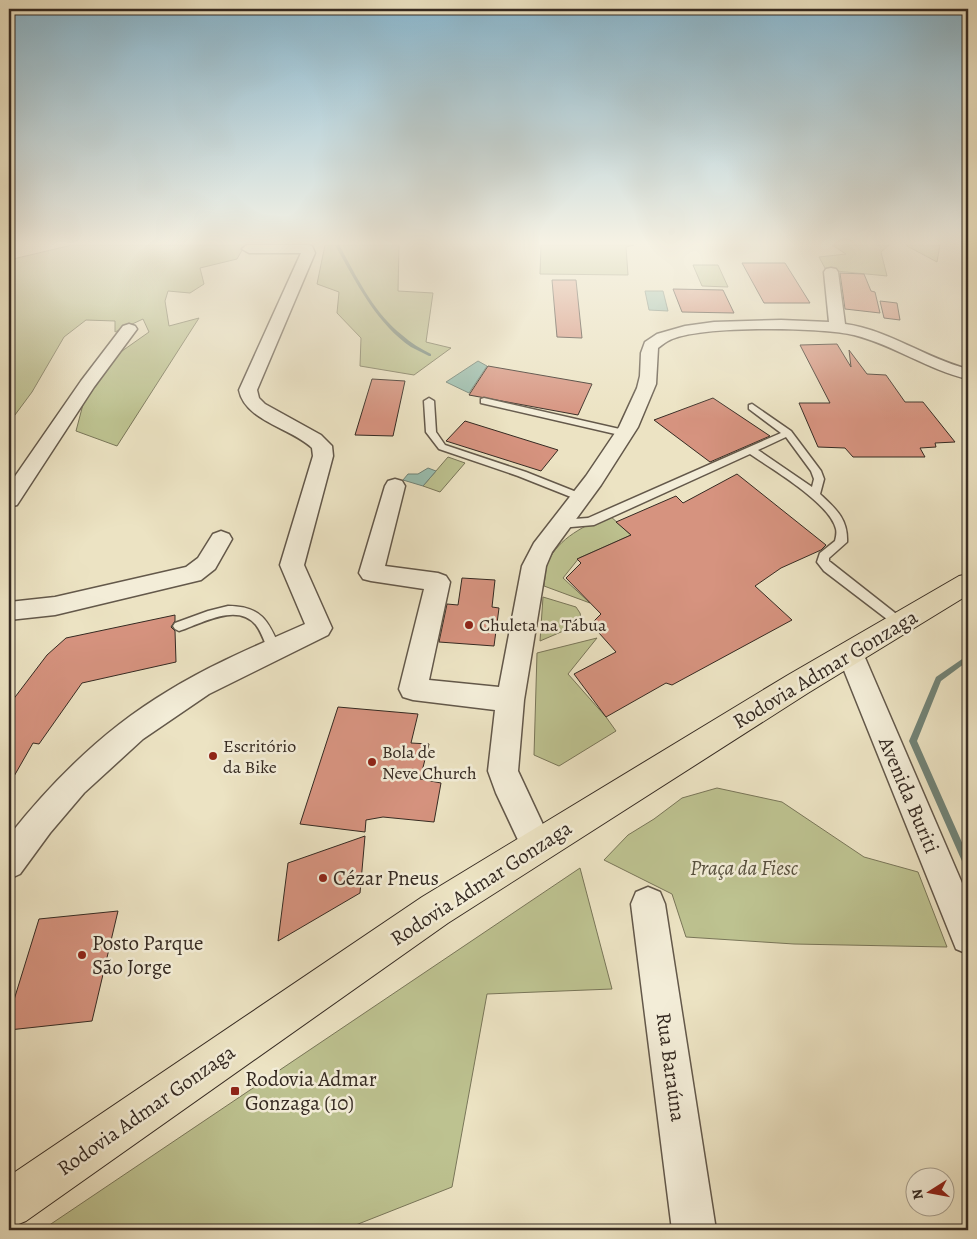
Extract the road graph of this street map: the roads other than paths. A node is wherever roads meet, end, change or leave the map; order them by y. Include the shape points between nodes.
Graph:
1 (286, 303) edge
2 (834, 303) edge
3 (837, 327) junction
4 (129, 329) dead end
5 (968, 374) edge
6 (429, 401) dead end
7 (484, 401) dead end
8 (752, 407) dead end
9 (624, 433) junction
10 (788, 433) junction
11 (752, 450) junction
12 (396, 486) dead end
13 (815, 495) junction
14 (580, 497) junction
15 (9, 500) edge
16 (560, 524) junction
17 (220, 539) dead end
18 (968, 583) edge
19 (9, 611) edge
20 (900, 623) junction
21 (179, 626) dead end
22 (274, 649) junction
23 (850, 653) junction
24 (510, 700) junction
25 (537, 846) junction
26 (9, 863) edge
27 (648, 904) dead end
28 (968, 936) edge
29 (9, 1204) edge
30 (694, 1230) edge

1 - 22 street via 248,390 250,400 258,408 322,446 323,456 292,566 319,628
2 - 3 street
3 - 5 street via 865,333
3 - 9 street via 783,324 724,326 689,330 657,339 651,345 644,392
4 - 15 street
6 - 14 lane via 429,429 433,440 442,447
7 - 9 lane
8 - 10 lane
9 - 14 street
10 - 11 lane
10 - 13 lane via 816,471 819,479
11 - 13 lane
11 - 16 lane via 590,522
12 - 24 street via 371,573 438,582 413,689
13 - 20 lane via 837,520 842,532 841,542 824,556 823,562
14 - 16 street
16 - 24 street via 534,566
17 - 19 street via 208,563 193,574 55,606
18 - 20 main road, Rodovia Admar Gonzaga
20 - 23 main road, Rodovia Admar Gonzaga
21 - 22 lane via 220,611 243,611 257,618
22 - 26 street via 198,687 149,718 60,796
23 - 25 main road, Rodovia Admar Gonzaga
23 - 28 street, Avenida Buriti
24 - 25 street via 503,771 510,793
25 - 29 main road, Rodovia Admar Gonzaga via 428,915
27 - 30 street, Rua Baraúna

